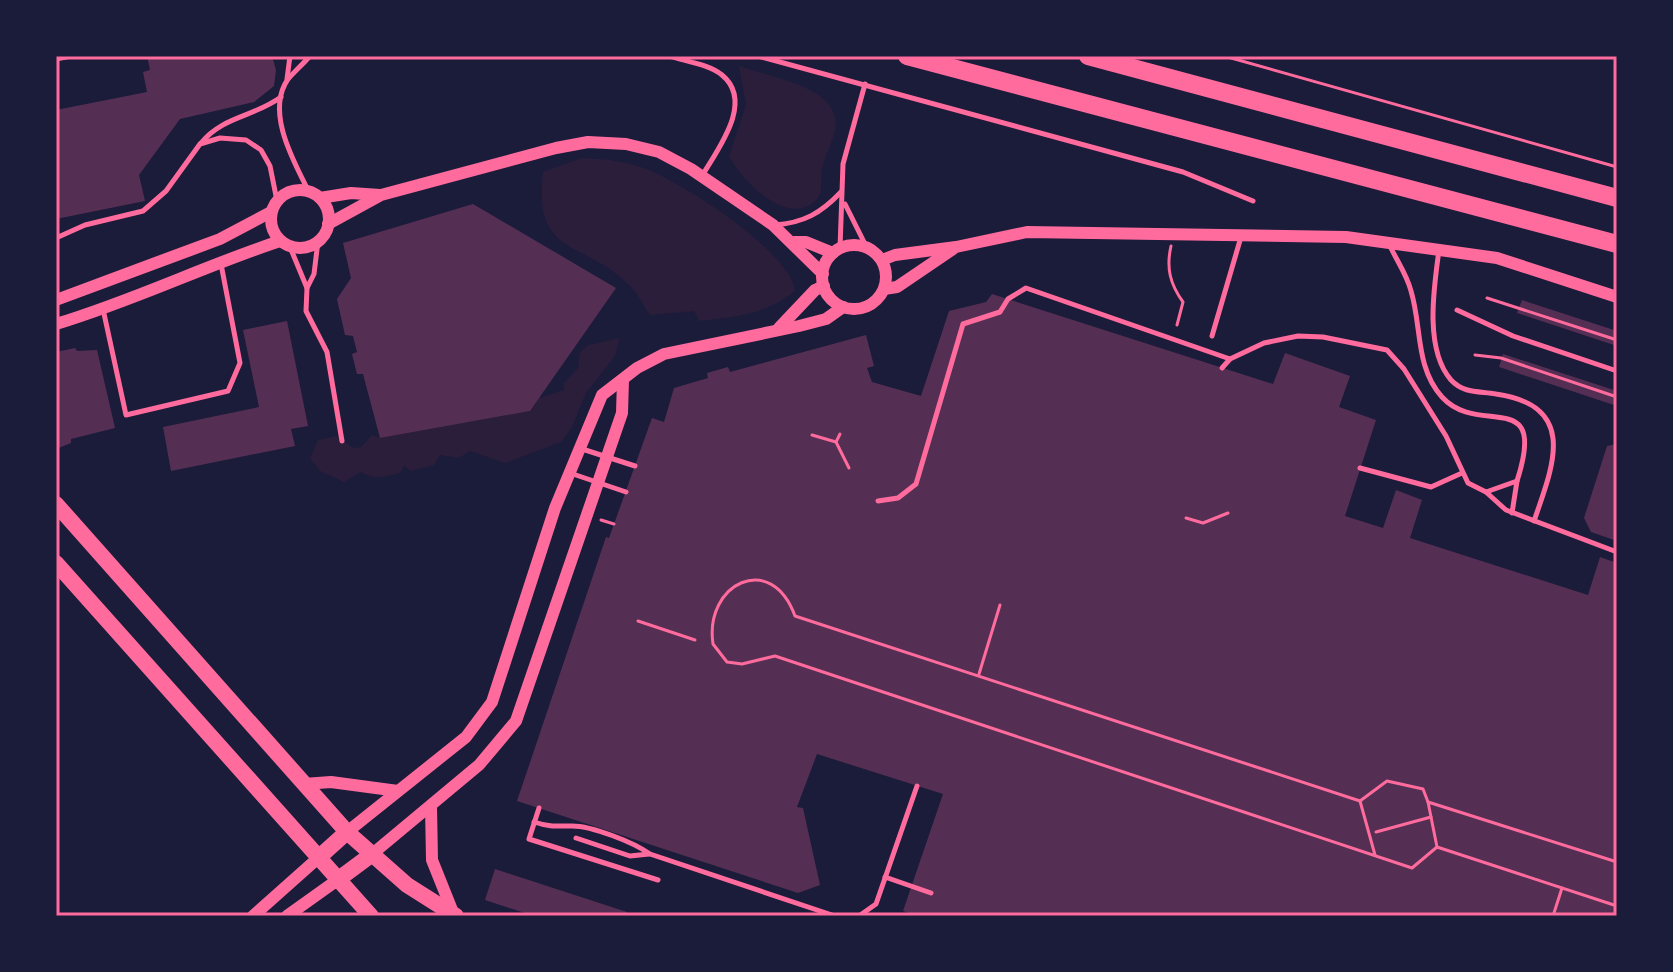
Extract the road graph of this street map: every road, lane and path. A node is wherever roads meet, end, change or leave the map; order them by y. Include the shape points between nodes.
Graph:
1 (71, 56) edge
2 (290, 56) edge
3 (310, 56) edge
4 (669, 56) edge
5 (758, 56) edge
6 (907, 56) edge
7 (1088, 56) edge
8 (1224, 56) edge
9 (56, 59) edge
10 (287, 81) junction
11 (865, 84) junction
12 (282, 96) junction
13 (200, 144) junction
14 (1617, 167) edge
15 (702, 176) junction
16 (842, 191) junction
17 (315, 195) junction
18 (381, 195) junction
19 (1617, 198) edge
20 (1253, 201) dead end
21 (844, 203) junction
22 (274, 206) junction
23 (328, 224) junction
24 (773, 225) junction
25 (1173, 235) junction
26 (1241, 236) junction
27 (56, 238) edge
28 (318, 241) junction
29 (1388, 241) junction
30 (794, 242) junction
31 (285, 244) junction
32 (1617, 244) edge
33 (956, 247) junction
34 (867, 248) junction
35 (1439, 249) junction
36 (837, 251) junction
37 (220, 260) junction
38 (882, 260) junction
39 (823, 280) junction
40 (307, 288) junction
41 (884, 289) junction
42 (1617, 297) edge
43 (1487, 298) dead end
44 (56, 300) edge
45 (843, 307) junction
46 (103, 309) junction
47 (1457, 310) dead end
48 (56, 324) edge
49 (1177, 325) dead end
50 (779, 328) junction
51 (1212, 336) dead end
52 (1617, 340) edge
53 (1475, 355) dead end
54 (1230, 359) junction
55 (1222, 368) dead end
56 (1617, 371) edge
57 (623, 380) junction
58 (1617, 397) edge
59 (840, 434) dead end
60 (812, 435) dead end
61 (342, 441) dead end
62 (836, 442) junction
63 (578, 448) junction
64 (606, 457) junction
65 (635, 466) dead end
66 (849, 468) dead end
67 (1360, 468) dead end
68 (569, 473) junction
69 (1462, 473) junction
70 (1517, 481) junction
71 (597, 482) junction
72 (626, 492) dead end
73 (1486, 492) junction
74 (878, 501) dead end
75 (56, 504) edge
76 (1228, 513) dead end
77 (1512, 513) junction
78 (1186, 518) dead end
79 (601, 520) dead end
80 (1534, 521) junction
81 (614, 524) dead end
82 (1617, 552) edge
83 (56, 563) edge
84 (1000, 605) dead end
85 (638, 621) dead end
86 (695, 640) dead end
87 (978, 676) junction
88 (304, 784) junction
89 (917, 786) dead end
90 (398, 791) junction
91 (1360, 801) junction
92 (1428, 802) junction
93 (431, 807) junction
94 (539, 808) dead end
95 (1431, 817) junction
96 (534, 822) junction
97 (347, 832) junction
98 (1376, 832) dead end
99 (576, 838) dead end
100 (1437, 847) junction
101 (650, 854) junction
102 (371, 855) junction
103 (1375, 856) junction
104 (317, 859) junction
105 (1617, 862) edge
106 (885, 877) junction
107 (658, 880) dead end
108 (336, 881) junction
109 (1562, 888) junction
110 (931, 893) dead end
111 (1617, 906) edge
112 (455, 915) edge
113 (253, 916) edge
114 (287, 916) edge
115 (371, 916) edge
116 (835, 916) edge
117 (859, 916) edge
118 (1553, 916) edge

1 - 9 lane
2 - 10 lane
3 - 10 lane
4 - 15 lane via 715,71 732,90 734,115
5 - 11 lane
6 - 32 highway
7 - 19 highway
8 - 14 path
10 - 12 lane
11 - 16 lane via 847,146
11 - 20 lane via 1183,172
12 - 13 lane via 269,106 224,121
12 - 17 lane via 289,152
13 - 22 lane via 232,137 261,150 270,166
13 - 27 lane via 166,191 143,211
15 - 18 street via 659,152 588,142
15 - 24 street
16 - 21 lane
16 - 24 lane via 807,219
17 - 18 street
17 - 22 street via 292,191
17 - 23 street via 326,206
18 - 23 street
21 - 34 lane
21 - 36 lane
22 - 31 street via 272,228
22 - 44 street via 220,239
23 - 28 street
24 - 30 street
25 - 26 street
25 - 33 street via 1027,232
25 - 49 path via 1168,263 1172,287 1183,302
26 - 29 street
26 - 51 lane
28 - 31 street via 310,246
28 - 40 lane
29 - 35 street
29 - 70 lane via 1412,294 1418,344 1435,389 1455,407 1508,419 1523,429 1527,447
30 - 36 street
30 - 39 street
31 - 37 street
31 - 40 lane
33 - 38 street
33 - 41 street via 897,287
34 - 36 street
34 - 38 street
35 - 42 street via 1497,258
35 - 80 lane via 1432,314 1445,371 1468,392 1530,404 1550,425 1555,458
36 - 39 street
37 - 46 street
37 - 46 lane via 240,363 228,391 126,415
38 - 41 street
39 - 45 street
39 - 50 street
40 - 61 lane via 306,311 327,352
41 - 45 street via 871,304
43 - 52 path
45 - 50 street via 826,319
46 - 48 street
47 - 56 lane via 1513,336
50 - 57 street via 664,354
53 - 58 path via 1501,358
54 - 55 lane
54 - 69 lane via 1298,336 1387,350 1446,436
54 - 74 lane via 1026,288 1008,299 1000,312 963,324 916,484 898,498
57 - 63 street via 602,395
57 - 64 street via 622,413
59 - 62 path
60 - 62 path
62 - 66 path
63 - 64 lane
63 - 68 street
64 - 65 lane
64 - 71 street
67 - 69 lane via 1431,487
68 - 71 lane
68 - 90 street via 492,702 466,737
69 - 73 lane via 1468,483
70 - 73 lane
70 - 77 lane
71 - 72 lane
71 - 93 street via 516,721 492,753
73 - 77 lane
75 - 88 main road
76 - 78 path via 1203,523
77 - 80 lane
79 - 81 path
80 - 82 lane
83 - 104 main road
84 - 87 path
85 - 86 path
87 - 91 path
87 - 103 path via 795,616 789,600 770,582 740,584 726,592 715,612 713,644 727,662 775,656
88 - 90 street
88 - 97 main road
89 - 106 lane
90 - 97 street
91 - 92 path via 1387,781 1423,789
91 - 103 path
92 - 95 path
92 - 105 path
93 - 102 street
93 - 112 street via 432,860
94 - 96 lane
95 - 98 path
95 - 100 path
96 - 101 lane via 555,829 573,825 635,844
96 - 107 lane via 529,839
97 - 102 main road
97 - 104 main road
99 - 101 lane via 630,856
100 - 103 path via 1412,868
100 - 109 path
101 - 116 lane
102 - 108 main road
102 - 112 main road
104 - 108 main road
104 - 113 street
106 - 110 lane
106 - 117 lane via 876,904
108 - 114 street
108 - 115 main road
109 - 111 path
109 - 118 path

